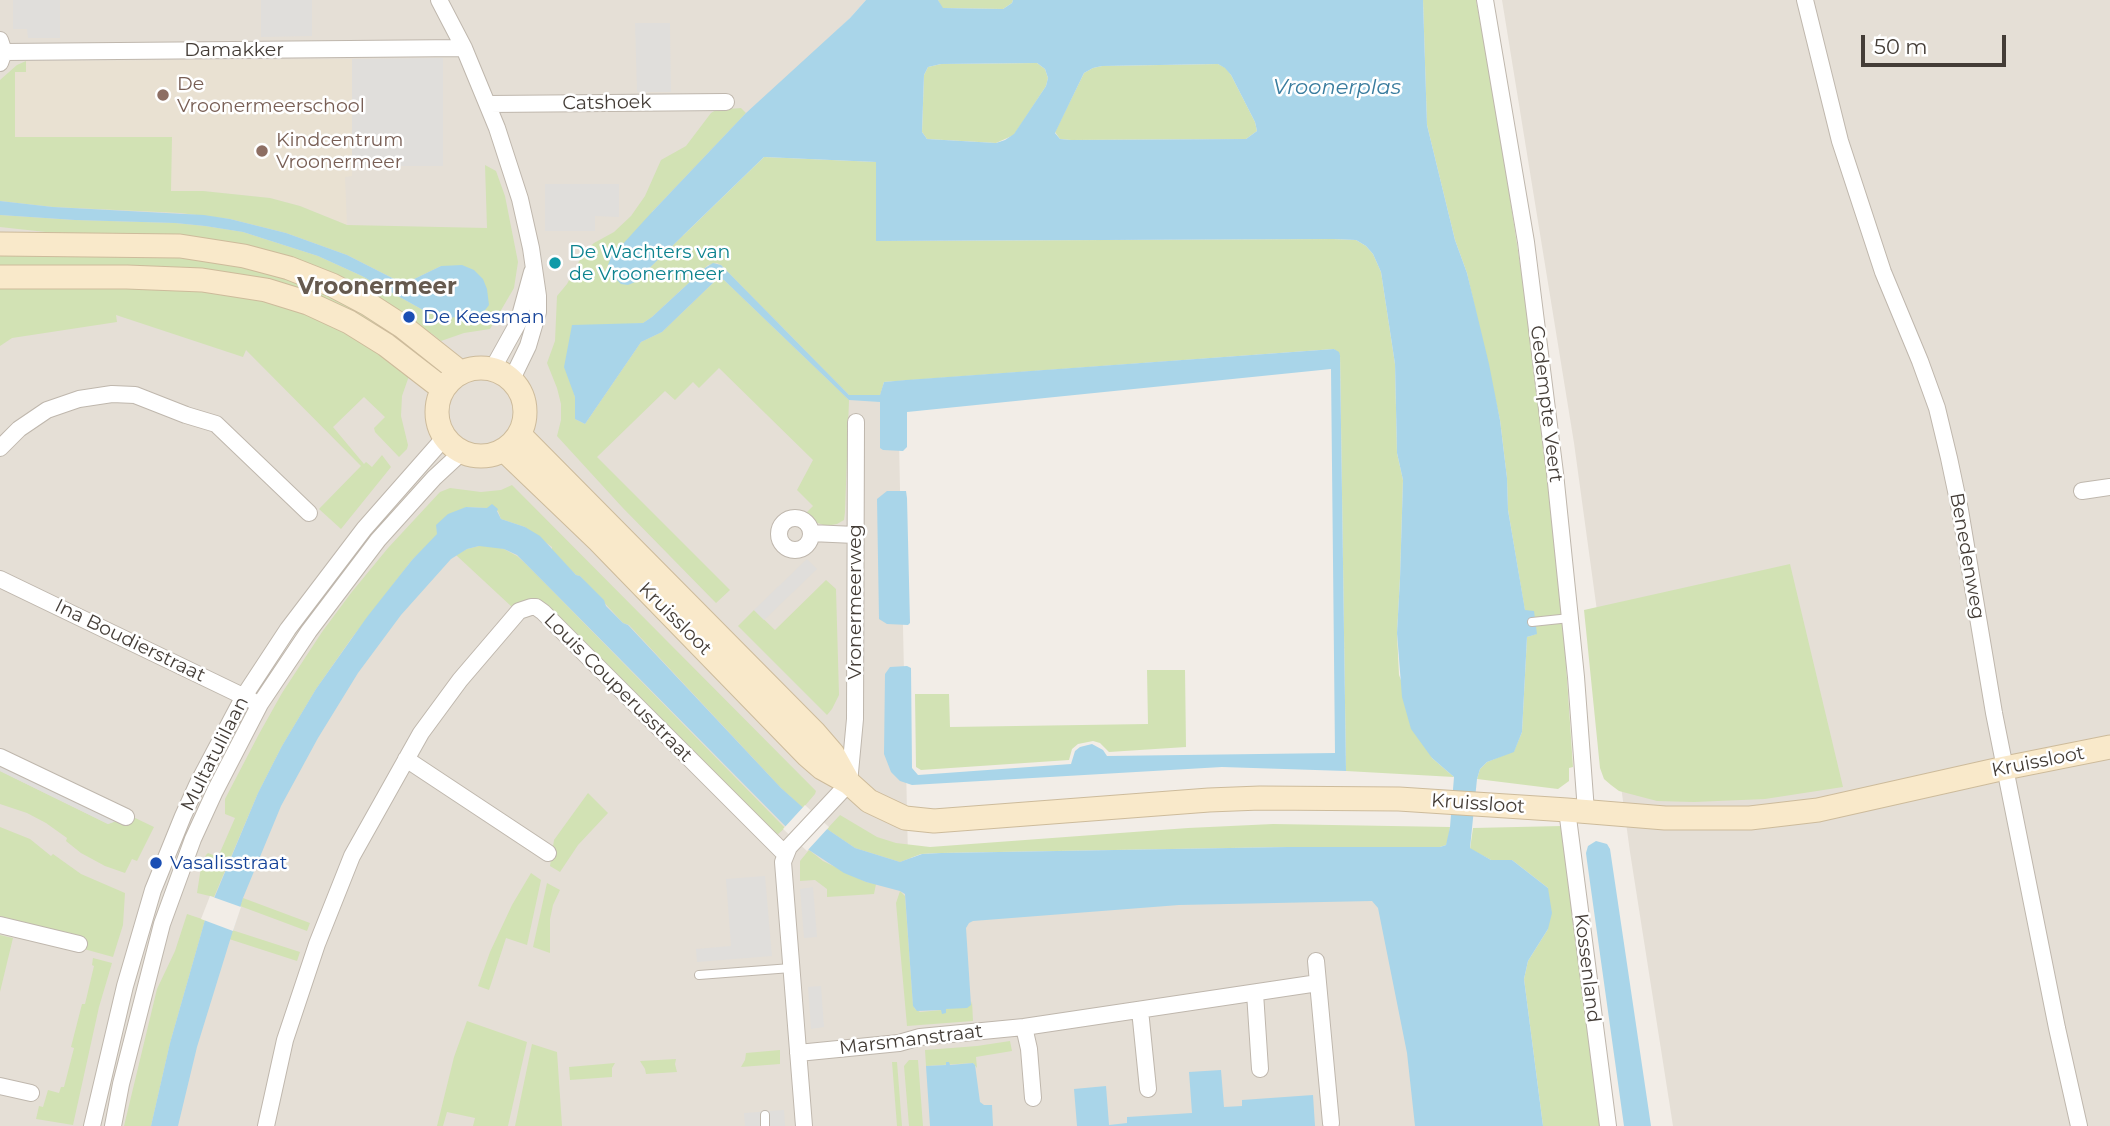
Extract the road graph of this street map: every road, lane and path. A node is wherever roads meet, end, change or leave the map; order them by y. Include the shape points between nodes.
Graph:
1 (439, 0) edge
2 (1485, 0) edge
3 (1805, 0) edge
4 (464, 48) junction
5 (1, 52) edge
6 (726, 102) dead end
7 (489, 104) junction
8 (0, 244) edge
9 (0, 277) edge
10 (460, 372) junction
11 (502, 374) junction
12 (443, 388) junction
13 (856, 422) dead end
14 (512, 442) junction
15 (453, 444) junction
16 (0, 448) edge
17 (2110, 487) edge
18 (2082, 491) dead end
19 (309, 513) dead end
20 (811, 533) dead end
21 (855, 535) junction
22 (0, 579) edge
23 (1570, 618) junction
24 (1532, 622) dead end
25 (244, 696) junction
26 (260, 704) junction
27 (2110, 747) edge
28 (0, 757) edge
29 (407, 759) junction
30 (2005, 768) junction
31 (849, 783) junction
32 (1577, 810) junction
33 (126, 817) dead end
34 (548, 853) dead end
35 (785, 854) junction
36 (0, 925) edge
37 (79, 944) dead end
38 (1316, 961) dead end
39 (790, 968) junction
40 (699, 975) dead end
41 (1318, 983) junction
42 (1255, 993) junction
43 (1140, 1010) junction
44 (1024, 1027) junction
45 (799, 1053) junction
46 (1260, 1069) dead end
47 (0, 1086) edge
48 (1147, 1089) dead end
49 (31, 1093) dead end
50 (1033, 1098) dead end
51 (765, 1115) dead end
52 (1331, 1123) dead end
53 (92, 1126) edge
54 (113, 1126) edge
55 (266, 1126) edge
56 (765, 1126) edge
57 (804, 1126) edge
58 (1608, 1126) edge
59 (2079, 1126) edge

1 - 4 street
2 - 23 street, Gedempte Veert via 1525,242
3 - 30 street, Benedenweg via 1840,141 1937,408 1960,510
4 - 5 street, Damakker
4 - 7 street
6 - 7 street, Catshoek
7 - 11 street via 522,206 538,296 537,319 524,355
8 - 10 street via 180,246 289,268 368,304
9 - 12 street via 127,277 245,285 328,312 370,334
10 - 11 street via 483,367
10 - 12 street
11 - 14 street via 520,391 526,411
12 - 15 street via 437,412 440,428
13 - 21 street, Vronermeerweg
14 - 15 street via 484,456
14 - 31 street, Kruissloot via 814,733 833,754
15 - 25 street, Multatulilaan via 364,529 288,628
15 - 26 street, Multatulilaan via 434,478 369,551
16 - 19 street via 47,410 79,399 135,395 216,424
17 - 18 street
20 - 21 street
21 - 31 street, Vronermeerweg via 855,719
22 - 25 street, Ina Boudierstraat
23 - 24 lane
23 - 32 street, Gedempte Veert
25 - 26 street, Ina Boudierstraat
25 - 53 street, Multatulilaan via 183,816 153,890
26 - 54 street, Multatulilaan via 193,839 172,896 144,990
27 - 30 street, Kruissloot
28 - 33 street
29 - 34 street
29 - 35 street, Louis Couperusstraat via 460,680 514,614 536,607
29 - 55 street, Louis Couperusstraat via 352,856 317,944 285,1040
30 - 32 street, Kruissloot via 1784,815 1696,819
30 - 59 street, Benedenweg
31 - 32 street, Kruissloot via 869,801 897,815 934,821 1209,800 1339,798
31 - 35 street
32 - 58 street, Kossenland
35 - 39 street
36 - 37 street
38 - 41 street
39 - 40 lane
39 - 45 street
41 - 42 street, Marsmanstraat
41 - 52 street
42 - 43 street, Marsmanstraat
42 - 46 street
43 - 44 street, Marsmanstraat
43 - 48 street
44 - 45 street, Marsmanstraat
44 - 50 street
45 - 57 street
47 - 49 street
51 - 56 lane

